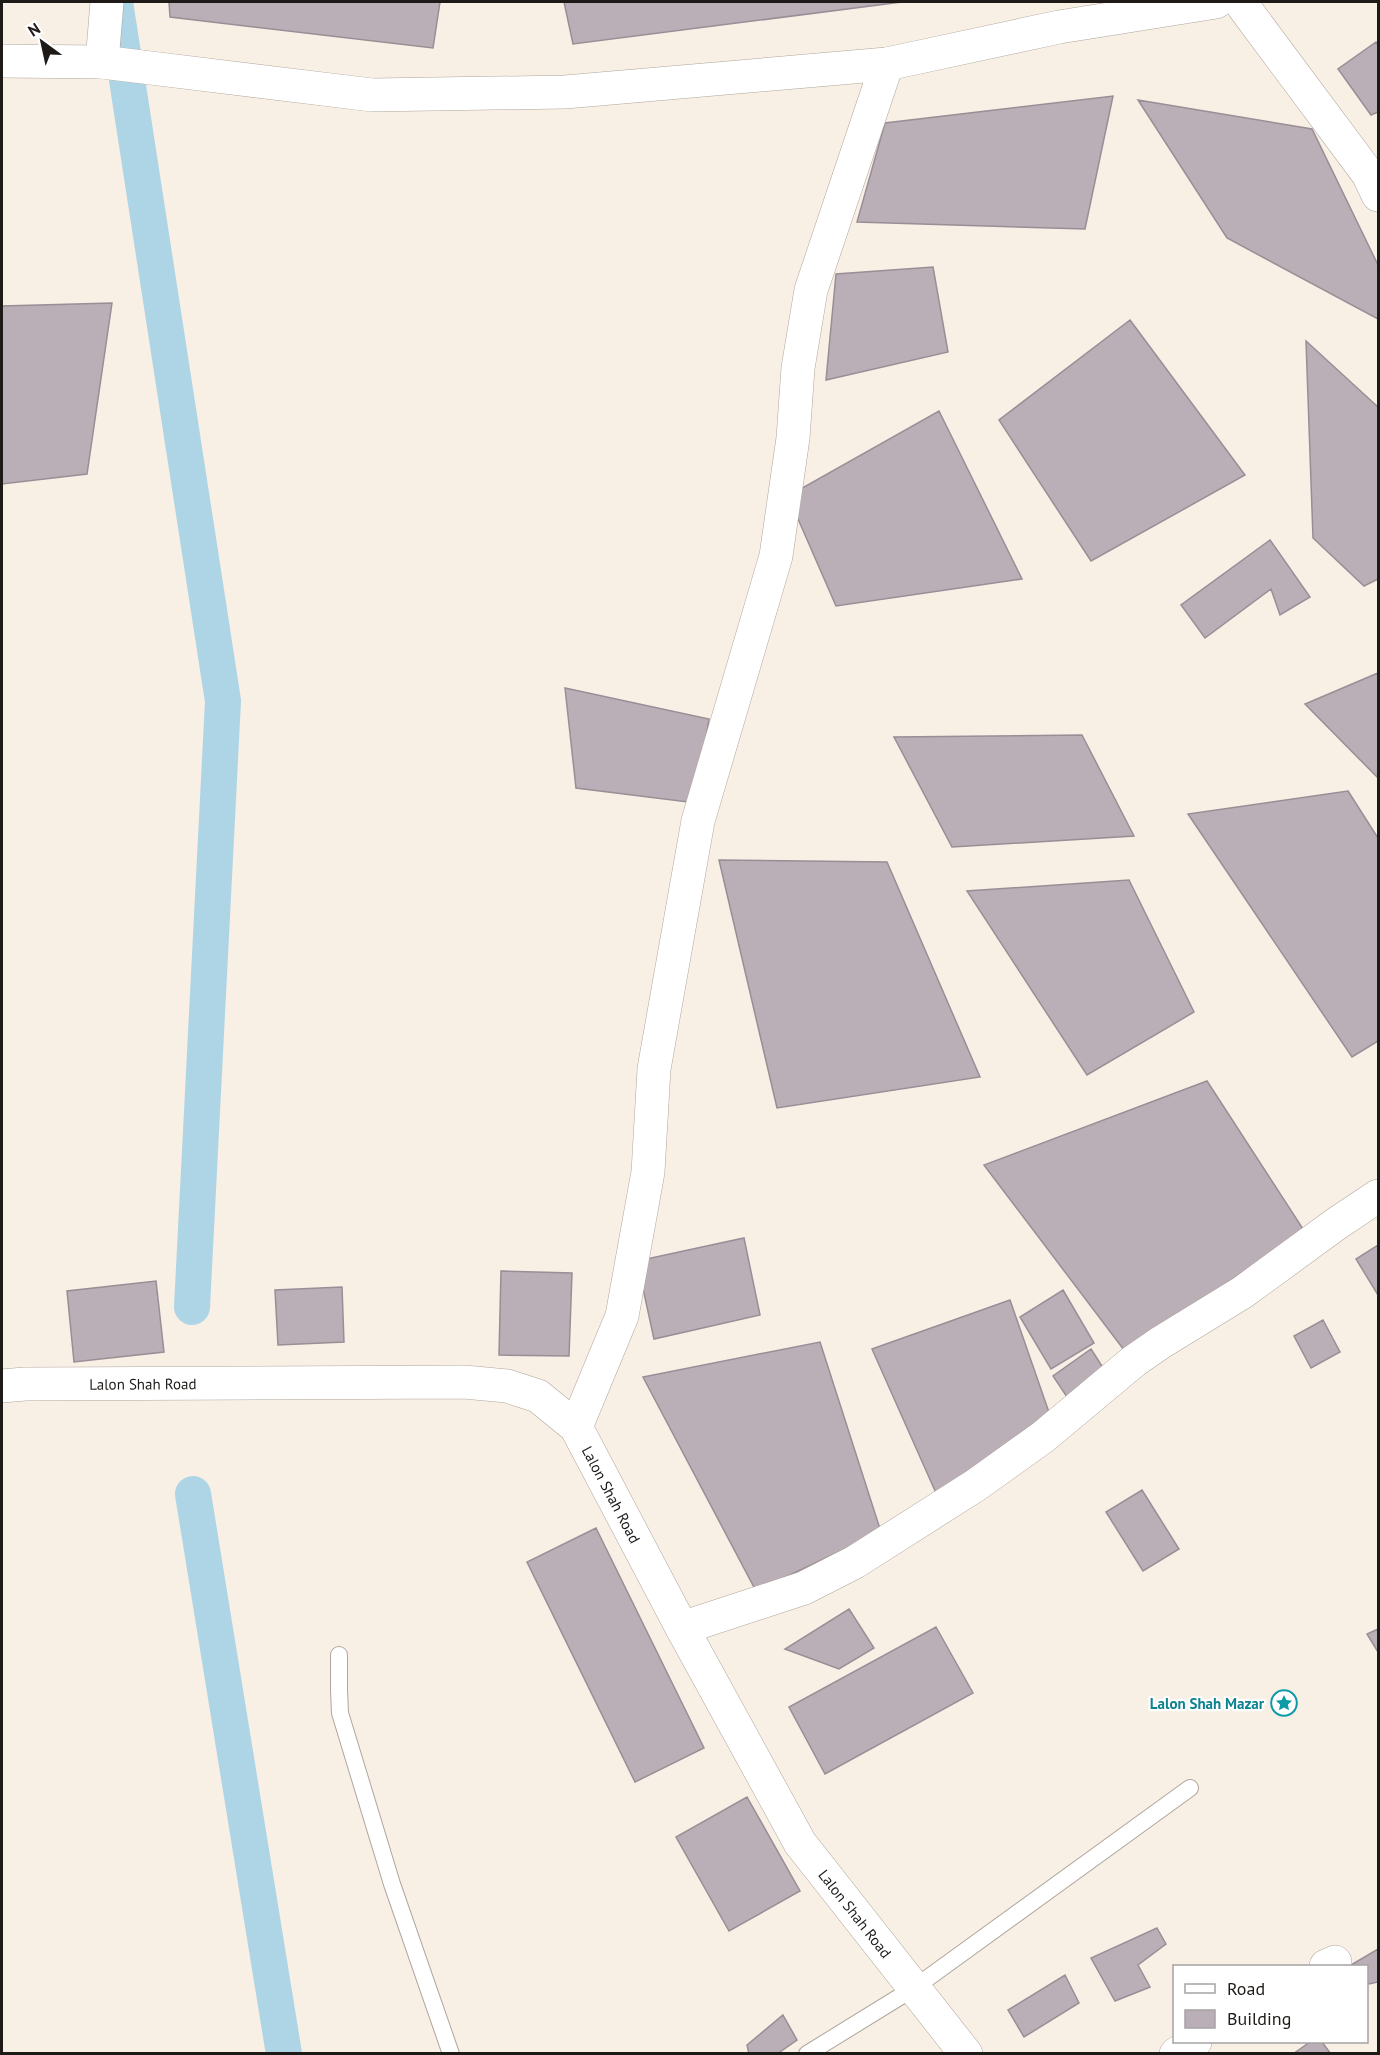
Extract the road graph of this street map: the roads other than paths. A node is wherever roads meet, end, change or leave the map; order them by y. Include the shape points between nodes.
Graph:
1 (107, 2) edge
2 (1216, 2) edge
3 (1240, 2) edge
4 (2, 61) edge
5 (102, 62) junction
6 (887, 64) junction
7 (1378, 195) edge
8 (1378, 1196) edge
9 (2, 1386) edge
10 (576, 1427) junction
11 (682, 1628) junction
12 (339, 1654) dead end
13 (1190, 1788) dead end
14 (914, 1988) junction
15 (1194, 2043) edge
16 (452, 2054) edge
17 (807, 2054) edge
18 (966, 2054) edge
19 (1176, 2054) edge

1 - 5 street
2 - 6 street via 1059,27
3 - 7 street via 1368,174
4 - 5 street
5 - 6 street via 372,95 565,92
6 - 10 street via 811,290 776,556 696,832 654,1069 648,1172 622,1316
8 - 11 street via 1243,1292 1134,1361 976,1485 855,1562 804,1588
9 - 10 street, Lalon Shah Road via 464,1382 507,1386 538,1396
10 - 11 street, Lalon Shah Road
11 - 14 street, Lalon Shah Road via 800,1844
12 - 16 lane via 340,1713 392,1884
13 - 14 lane
14 - 17 lane
14 - 18 street, Lalon Shah Road
15 - 19 street

